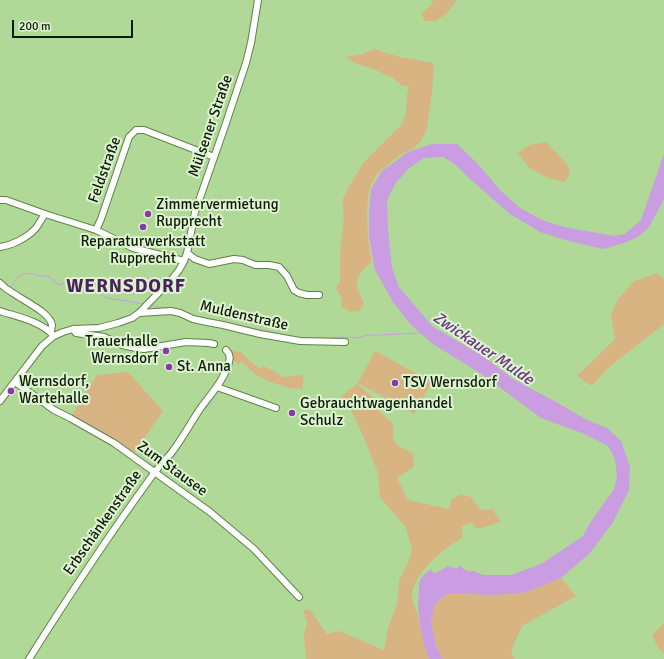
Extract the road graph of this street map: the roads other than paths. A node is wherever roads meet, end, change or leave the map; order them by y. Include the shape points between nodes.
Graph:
1 (258, 0) edge
2 (214, 157) junction
3 (0, 200) edge
4 (45, 214) junction
5 (96, 230) junction
6 (0, 247) edge
7 (186, 253) junction
8 (184, 261) junction
9 (0, 283) edge
10 (319, 296) dead end
11 (0, 311) edge
12 (139, 313) junction
13 (73, 330) junction
14 (52, 334) junction
15 (345, 342) dead end
16 (214, 344) dead end
17 (226, 350) dead end
18 (15, 382) junction
19 (217, 387) junction
20 (0, 401) edge
21 (276, 408) dead end
22 (155, 472) junction
23 (299, 597) dead end
24 (29, 659) edge

1 - 2 street, Mülsener Straße via 246,63
2 - 5 street, Feldstraße via 144,130 136,130 129,137
2 - 7 street, Mülsener Straße via 195,212
3 - 4 street
4 - 5 street
4 - 6 street via 31,233 18,242
5 - 8 street via 133,248
7 - 8 street, Mülsener Straße
7 - 10 street via 209,264 234,259 255,265 279,267 294,290
8 - 12 street, Mülsener Straße via 172,279
9 - 14 street via 46,316 51,323
11 - 14 street via 35,322
12 - 13 street, Mülsener Straße via 132,318 99,328
12 - 15 street, Muldenstraße via 171,311 260,334 300,341
13 - 14 street, Mülsener Straße
13 - 16 street via 76,333 104,337 144,349 186,342
14 - 18 street, Mülsener Straße
17 - 19 street, Erbschänkenstraße via 230,358 226,373
18 - 20 street, Mülsener Straße
18 - 22 street, Zum Stausee via 54,410 114,443
19 - 21 street
19 - 22 street, Erbschänkenstraße via 172,453
22 - 23 street, Zum Stausee via 210,512 254,549
22 - 24 street, Erbschänkenstraße via 73,589

